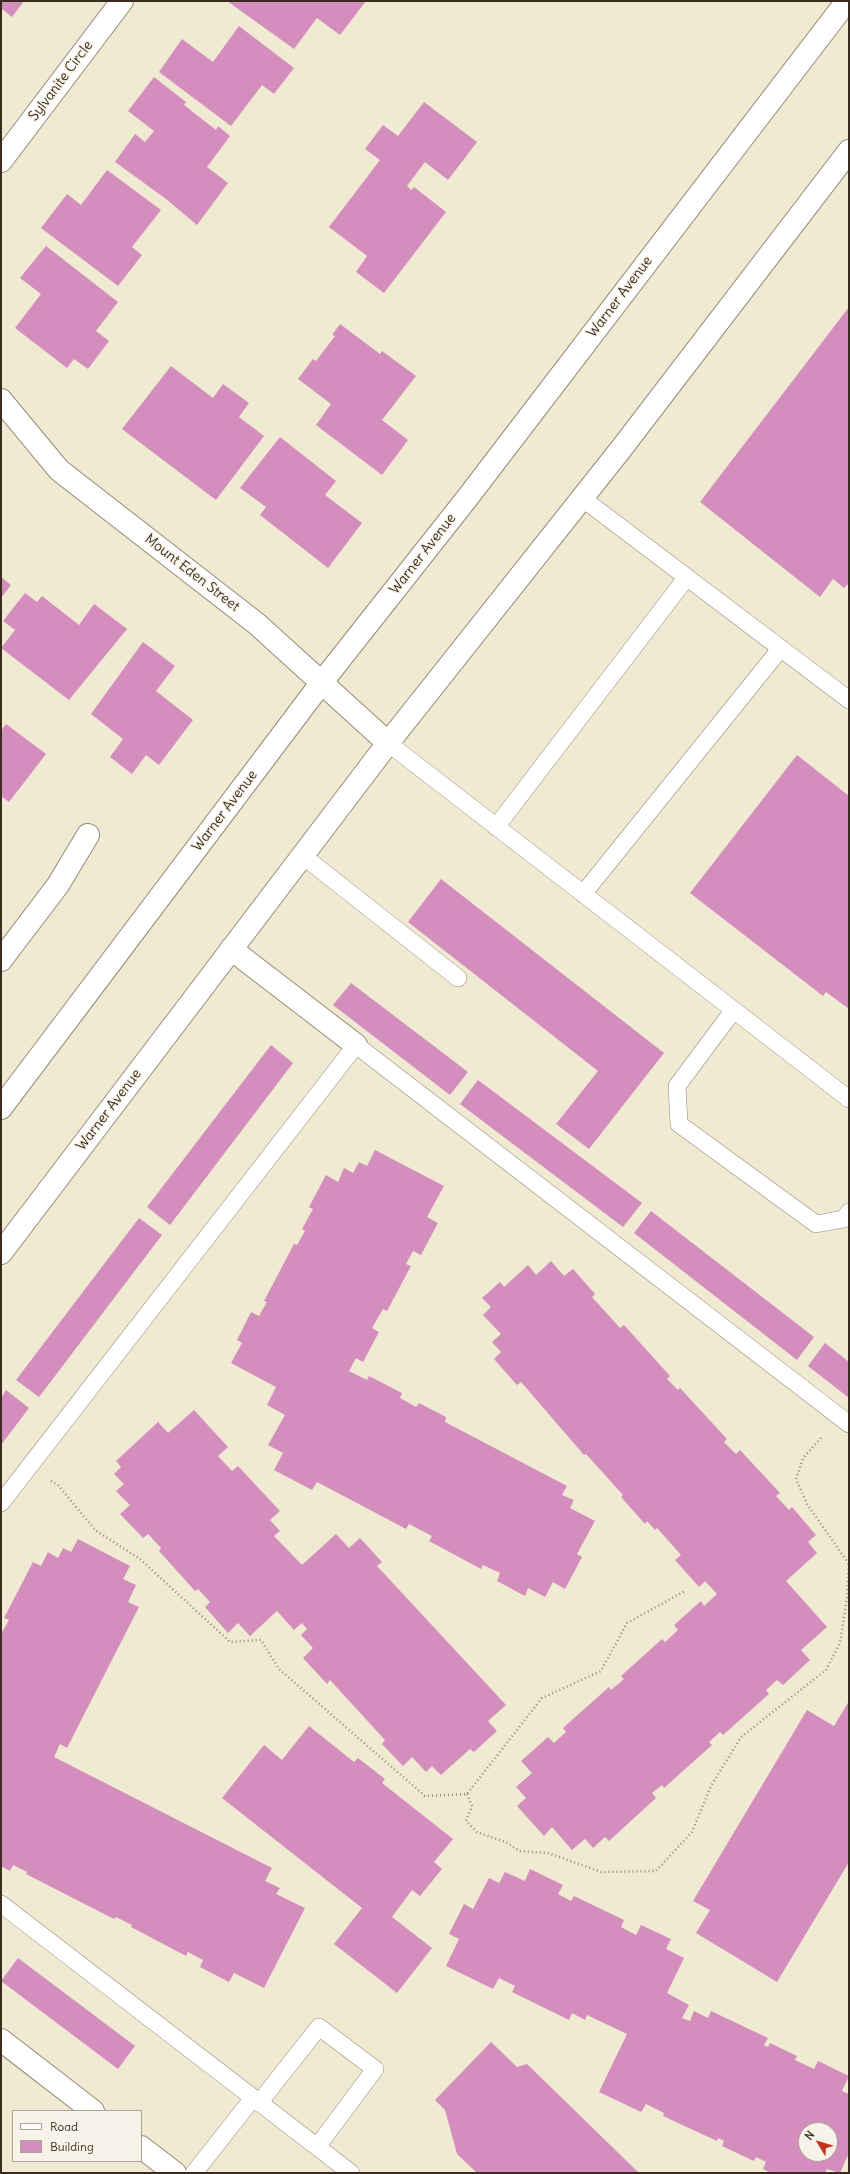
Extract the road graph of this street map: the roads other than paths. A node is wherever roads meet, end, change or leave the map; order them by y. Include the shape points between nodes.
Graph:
1 (122, 1) edge
2 (847, 1) edge
3 (849, 151) edge
4 (1, 161) edge
5 (1, 400) edge
6 (582, 498) junction
7 (687, 577) junction
8 (780, 648) junction
9 (322, 682) junction
10 (849, 700) edge
11 (388, 743) junction
12 (496, 827) junction
13 (88, 835) dead end
14 (302, 856) junction
15 (583, 894) junction
16 (231, 949) junction
17 (1, 960) edge
18 (458, 978) dead end
19 (733, 1011) junction
20 (356, 1045) junction
21 (849, 1099) edge
22 (1, 1108) edge
23 (849, 1212) edge
24 (1, 1253) edge
25 (844, 1420) edge
26 (1, 1503) edge
27 (1, 1904) edge
28 (1, 2040) edge
29 (256, 2100) junction
30 (93, 2110) edge
31 (142, 2148) edge
32 (317, 2148) junction
33 (174, 2173) edge
34 (194, 2173) edge
35 (351, 2173) edge

1 - 4 main road, Sylvanite Circle
2 - 9 main road, Warner Avenue
3 - 6 main road, Warner Avenue
5 - 9 main road, Mount Eden Street via 59,470 257,624
6 - 7 lane
6 - 11 main road, Warner Avenue
7 - 8 lane
7 - 12 lane
8 - 10 lane
8 - 15 lane
9 - 11 main road, Mount Eden Street
9 - 22 main road, Warner Avenue
11 - 12 lane
11 - 14 main road, Warner Avenue
12 - 15 lane
13 - 17 main road via 58,885
14 - 16 main road, Warner Avenue
14 - 18 lane
15 - 19 lane
16 - 20 main road
16 - 24 main road, Warner Avenue
19 - 21 lane
19 - 23 lane via 677,1086 679,1124 816,1224 844,1219
20 - 25 lane
20 - 26 lane
27 - 29 lane
28 - 30 main road
29 - 32 lane
29 - 32 lane via 319,2027 375,2069
29 - 34 lane
31 - 33 main road
32 - 35 lane

